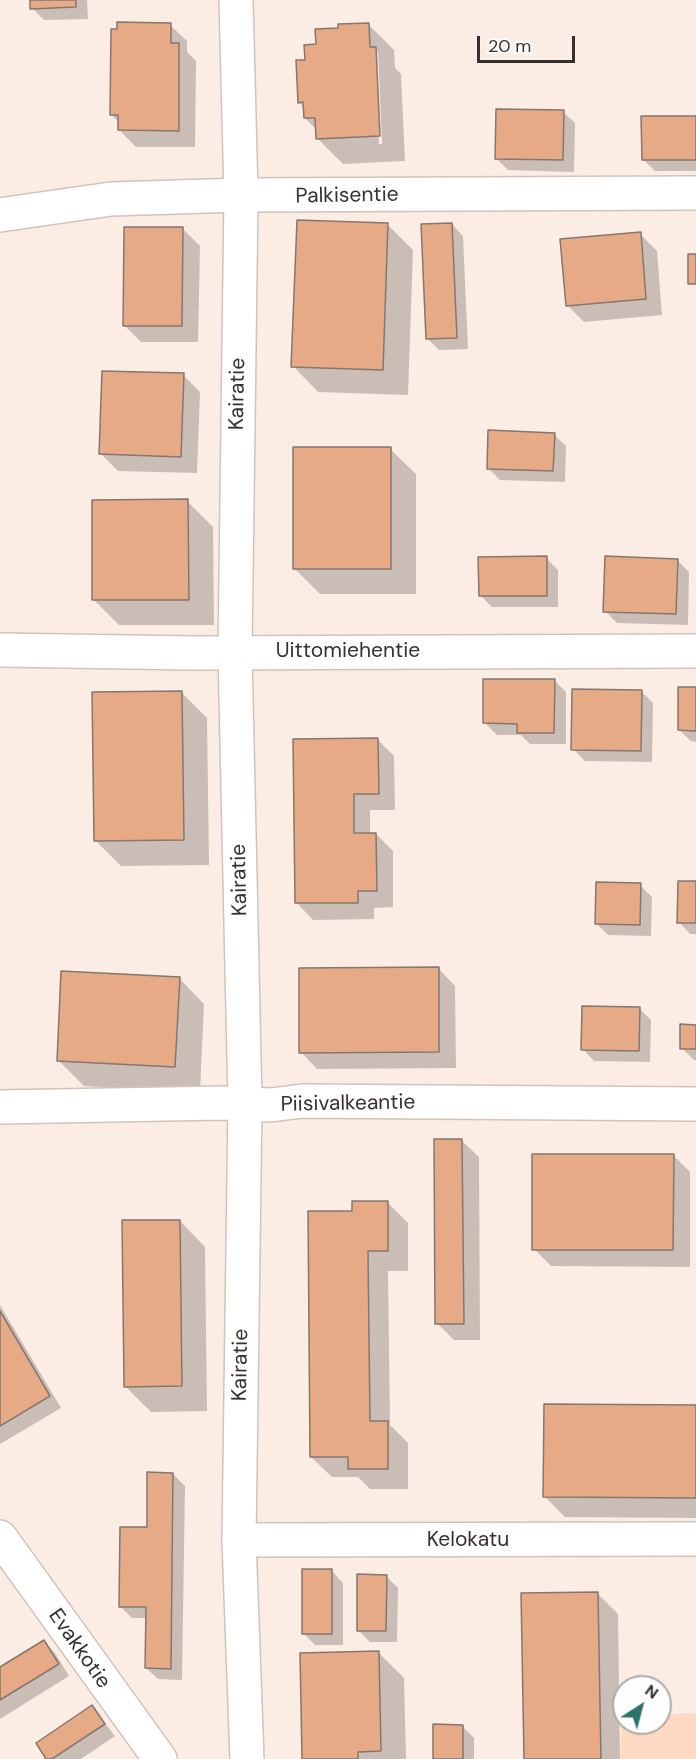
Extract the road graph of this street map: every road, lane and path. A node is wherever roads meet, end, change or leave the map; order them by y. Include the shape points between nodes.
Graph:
1 (236, 0) edge
2 (696, 193) edge
3 (241, 195) junction
4 (0, 215) edge
5 (0, 650) edge
6 (696, 651) edge
7 (235, 652) junction
8 (245, 1103) junction
9 (696, 1104) edge
10 (0, 1107) edge
11 (0, 1537) edge
12 (696, 1539) edge
13 (239, 1540) junction
14 (160, 1759) edge
15 (247, 1759) edge

1 - 3 street, Kairatie
2 - 3 street, Palkisentie
3 - 4 street, Palkisentie via 111,199
3 - 7 street, Kairatie
5 - 7 street, Uittomiehentie
6 - 7 street, Uittomiehentie
7 - 8 street, Kairatie
8 - 9 street, Piisivalkeantie
8 - 10 street, Piisivalkeantie
8 - 13 street, Kairatie
11 - 14 street, Evakkotie
12 - 13 street, Kelokatu
13 - 15 street, Kairatie

